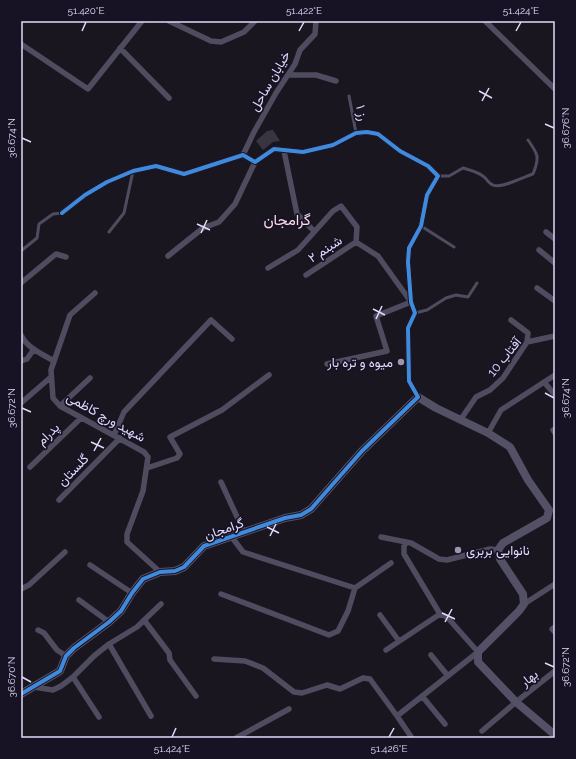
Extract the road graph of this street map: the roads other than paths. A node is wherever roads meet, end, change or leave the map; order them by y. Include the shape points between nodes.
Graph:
1 (142, 21) edge
2 (169, 21) edge
3 (254, 21) edge
4 (316, 21) edge
5 (485, 21) edge
6 (21, 44) edge
7 (120, 48) junction
8 (288, 74) junction
9 (336, 81) dead end
10 (555, 89) edge
11 (349, 96) dead end
12 (169, 98) dead end
13 (356, 133) junction
14 (528, 140) dead end
15 (284, 151) junction
16 (244, 155) junction
17 (255, 162) junction
18 (133, 171) junction
19 (438, 176) junction
20 (62, 213) joint
21 (421, 226) junction
22 (314, 231) junction
23 (109, 232) dead end
24 (546, 232) dead end
25 (555, 239) edge
26 (356, 242) junction
27 (454, 247) dead end
28 (21, 250) edge
29 (539, 250) dead end
30 (168, 256) dead end
31 (66, 257) dead end
32 (555, 263) edge
33 (268, 268) dead end
34 (306, 274) dead end
35 (21, 283) edge
36 (478, 283) dead end
37 (538, 288) dead end
38 (95, 293) dead end
39 (555, 301) edge
40 (411, 302) junction
41 (415, 313) junction
42 (511, 320) dead end
43 (21, 335) edge
44 (555, 336) edge
45 (232, 339) dead end
46 (527, 342) junction
47 (34, 349) junction
48 (21, 361) edge
49 (54, 361) junction
50 (327, 364) dead end
51 (270, 375) dead end
52 (555, 375) edge
53 (51, 377) junction
54 (90, 378) dead end
55 (544, 382) junction
56 (555, 395) edge
57 (418, 397) junction
58 (21, 403) edge
59 (60, 406) junction
60 (81, 418) junction
61 (460, 419) junction
62 (488, 433) junction
63 (117, 436) junction
64 (30, 467) dead end
65 (147, 468) junction
66 (221, 482) dead end
67 (59, 500) dead end
68 (244, 532) junction
69 (231, 536) junction
70 (381, 537) dead end
71 (406, 543) junction
72 (498, 550) junction
73 (65, 552) dead end
74 (391, 563) dead end
75 (90, 565) dead end
76 (160, 572) junction
77 (555, 584) edge
78 (355, 588) junction
79 (21, 589) edge
80 (132, 593) junction
81 (221, 594) dead end
82 (79, 600) dead end
83 (161, 604) dead end
84 (524, 604) junction
85 (440, 614) junction
86 (380, 616) dead end
87 (144, 620) junction
88 (109, 622) junction
89 (555, 627) edge
90 (38, 630) dead end
91 (555, 632) edge
92 (399, 641) junction
93 (109, 644) junction
94 (386, 650) dead end
95 (478, 652) junction
96 (431, 655) dead end
97 (66, 656) junction
98 (214, 659) dead end
99 (555, 671) edge
100 (448, 676) junction
101 (73, 677) junction
102 (34, 686) junction
103 (21, 694) edge
104 (196, 696) dead end
105 (422, 696) junction
106 (516, 702) junction
107 (289, 709) dead end
108 (99, 716) dead end
109 (151, 716) dead end
110 (396, 716) junction
111 (445, 724) dead end
112 (482, 732) dead end
113 (555, 735) edge
114 (236, 738) edge
115 (412, 738) edge

1 - 7 street
2 - 3 street via 211,41 221,42 244,32
4 - 8 street, خیابان ساحل via 315,34 300,50
5 - 10 street
6 - 7 street via 88,89
7 - 12 street
8 - 9 street via 316,75
8 - 16 street, خیابان ساحل via 254,132
11 - 13 lane, رز ۱
13 - 15 street via 333,145 303,152
13 - 19 street via 378,134 400,151 428,166
14 - 19 lane via 537,153 533,174 507,185 492,185 483,176 463,168 449,176
15 - 17 street via 274,149
15 - 22 street via 297,214
16 - 17 street
16 - 18 street via 184,174 156,166
17 - 30 street via 235,204 219,222 203,228
18 - 20 street via 90,192
18 - 23 lane via 124,213
19 - 21 street via 427,195
20 - 28 lane via 53,214 39,224 37,238
21 - 27 lane
21 - 40 street via 409,248
22 - 26 street via 333,211 342,206 357,227
22 - 33 street via 298,250
24 - 25 street
26 - 34 street, شبنم ۲
26 - 40 street via 378,256
29 - 32 street
31 - 35 street via 56,254
36 - 41 lane via 468,297 456,295 446,298 427,310
37 - 39 street
38 - 49 street, شهید ورچ کاظمی via 70,315
40 - 41 street
40 - 50 street via 376,316 387,351
41 - 57 street via 408,328 409,381
42 - 46 street via 528,333
43 - 47 street
44 - 46 street, آفتاب 10
45 - 63 street via 211,320 124,412
46 - 61 street, آفتاب 10 via 503,378 490,390 476,397
47 - 48 street via 27,359
47 - 49 street
49 - 53 street, شهید ورچ کاظمی
51 - 65 street via 222,410 170,437 180,454 177,458
52 - 55 street
53 - 58 street
53 - 59 street, شهید ورچ کاظمی via 53,398
54 - 59 street
55 - 56 street
55 - 62 street via 501,410
57 - 61 street
57 - 68 street, گرامجان via 362,451 311,509 301,515
59 - 60 street, شهید ورچ کاظمی
60 - 63 street, شهید ورچ کاظمی
60 - 64 street, پدرام
61 - 62 street
62 - 72 street via 510,447 528,480 549,510 547,518 503,543
63 - 65 street, شهید ورچ کاظمی via 144,452 148,457
63 - 67 street, گلستان
65 - 76 street, شهید ورچ کاظمی via 143,491 127,534 127,542
66 - 68 street
68 - 69 street, گرامجان
69 - 76 street, گرامجان via 204,546 184,567 175,571
69 - 78 street via 243,552
70 - 71 street
71 - 72 street via 411,543 439,559 447,560 490,549
71 - 85 street via 404,554
72 - 84 street via 500,559 523,594
73 - 79 street
74 - 78 street
75 - 80 street
76 - 80 street, گرامجان via 143,579
77 - 84 street
78 - 81 street via 338,631 329,636
80 - 88 street, گرامجان via 121,611
82 - 88 street
83 - 87 street
84 - 95 street
85 - 92 street
85 - 95 street via 447,617
86 - 92 street
87 - 93 street
87 - 104 street
88 - 97 street, گرامجان
89 - 91 street via 552,629
90 - 97 street
92 - 94 street
93 - 101 street
93 - 109 street
95 - 100 street
95 - 106 street via 478,662
96 - 100 street
97 - 102 street, گرامجان via 60,671
98 - 110 street via 245,661 263,668 294,692 302,693 327,685 340,689 363,678 370,678
99 - 106 street, بهار
100 - 105 street
101 - 102 street via 53,690
101 - 108 street
102 - 103 street, گرامجان
105 - 110 street
105 - 111 street
106 - 112 street, بهار
106 - 113 street
107 - 114 street
110 - 115 street

